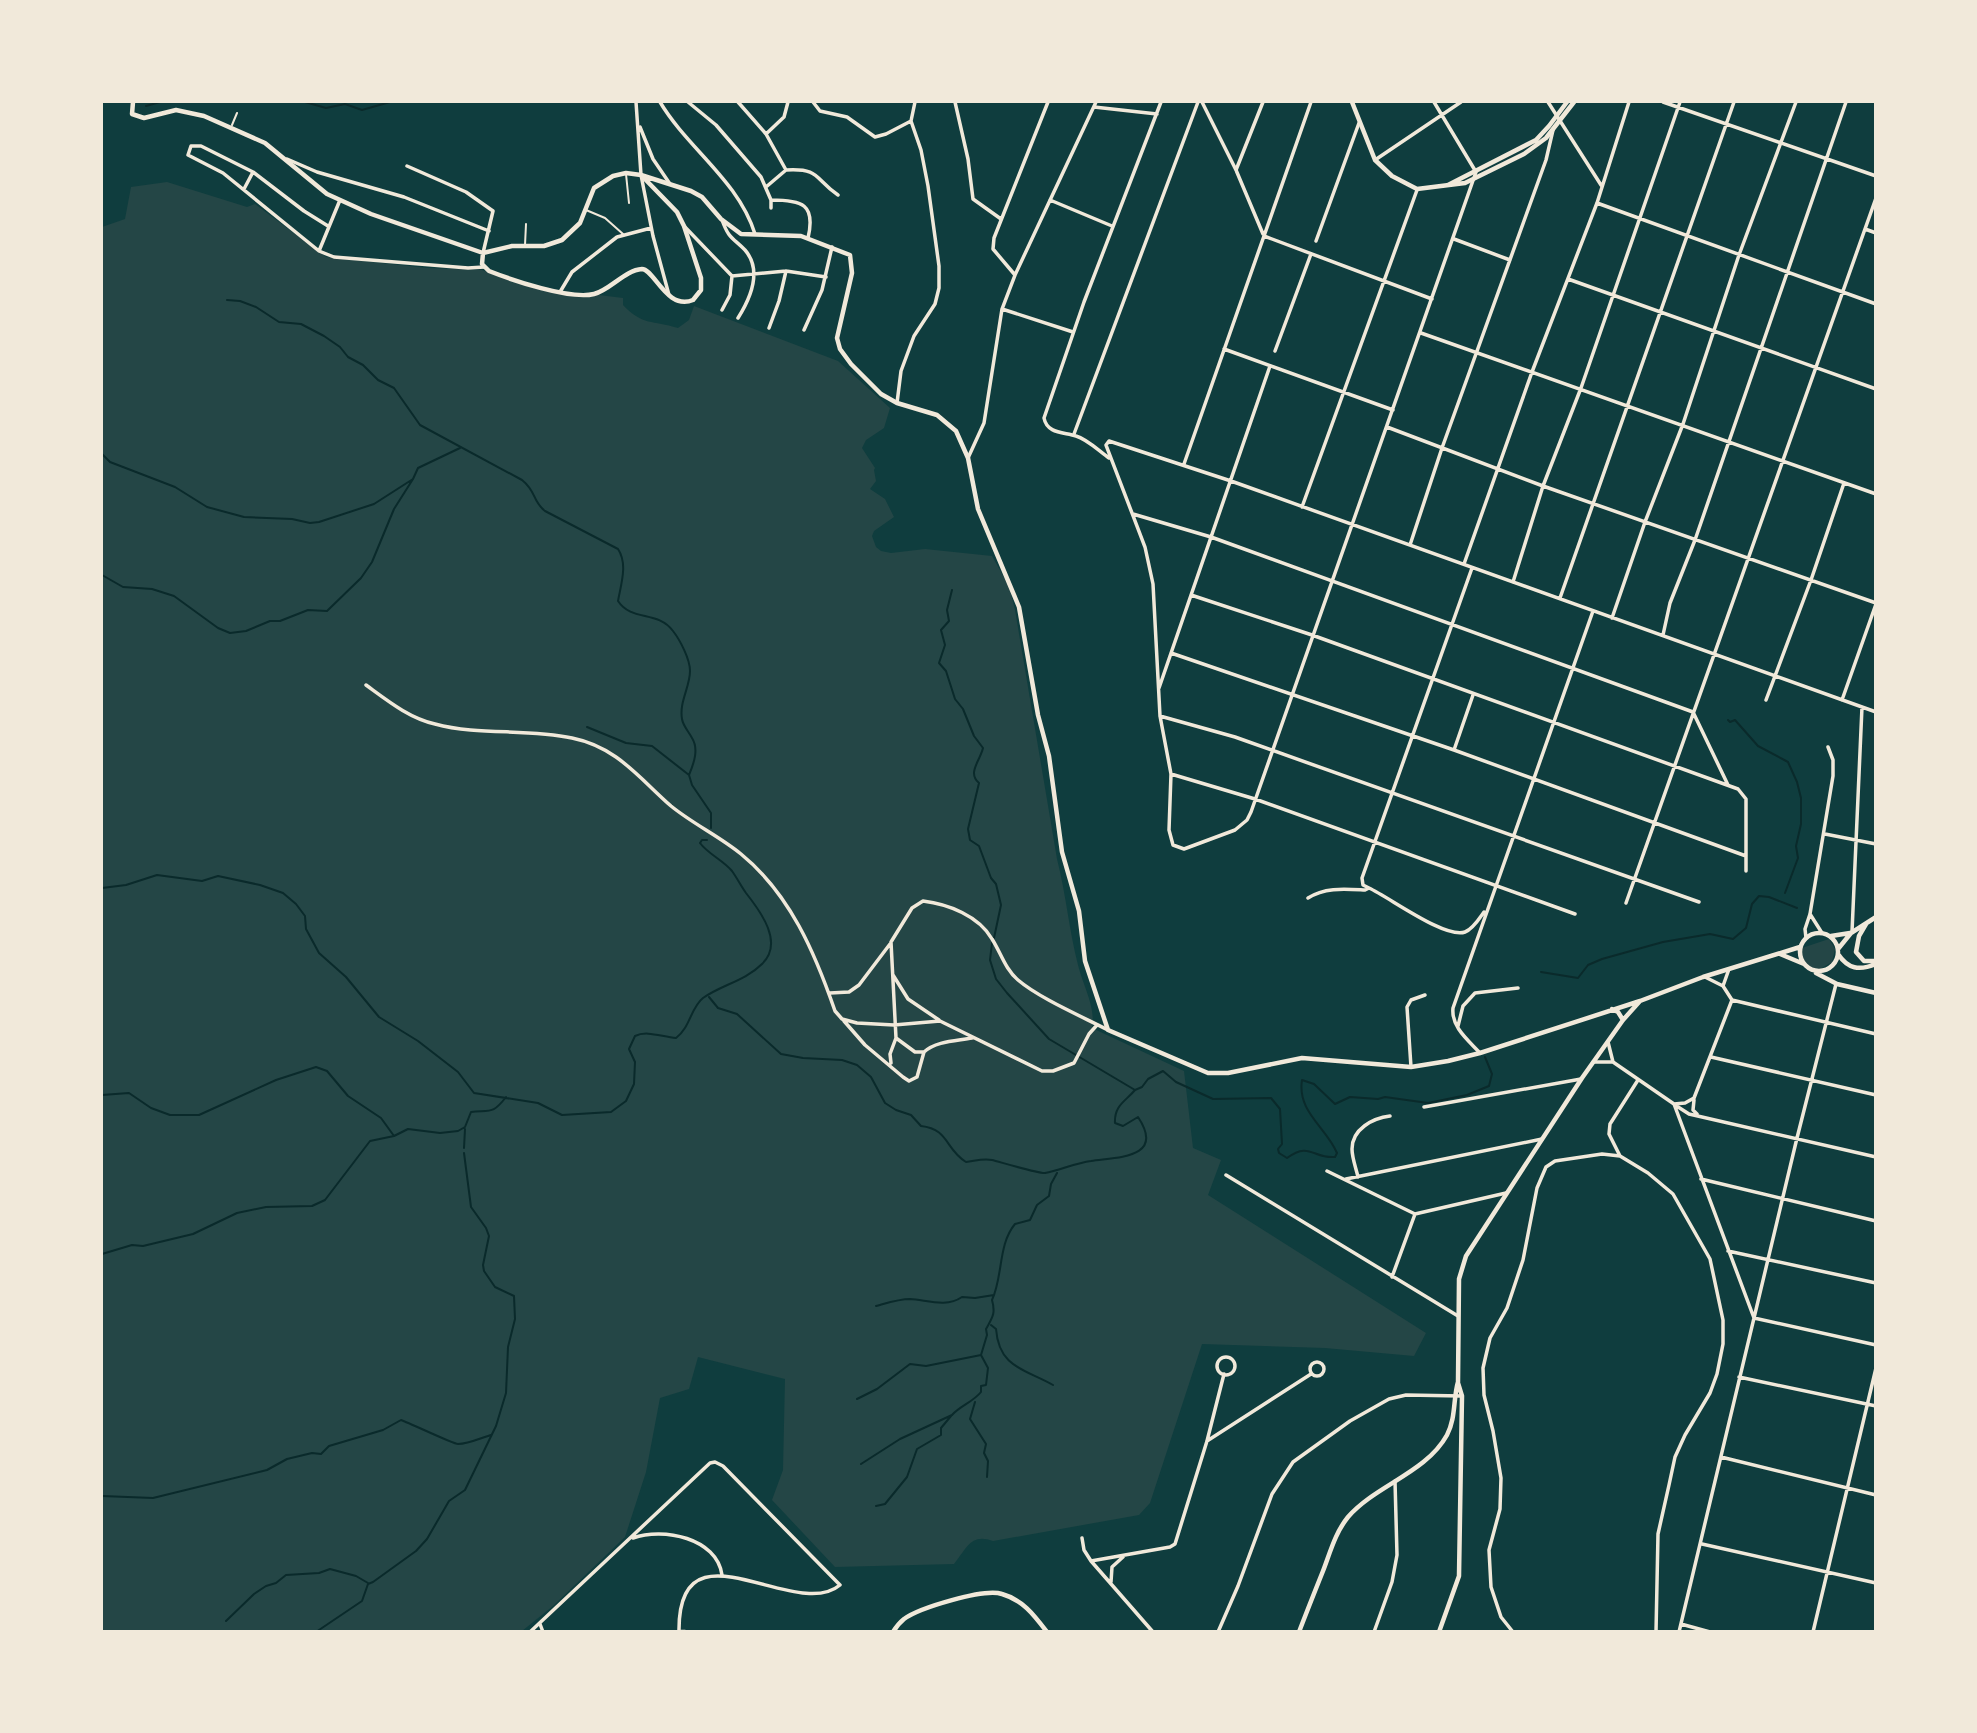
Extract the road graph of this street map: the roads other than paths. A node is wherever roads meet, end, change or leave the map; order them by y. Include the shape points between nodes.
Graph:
1 (133, 102) edge
2 (636, 102) edge
3 (660, 102) edge
4 (688, 102) edge
5 (738, 102) edge
6 (788, 102) edge
7 (813, 102) edge
8 (915, 102) edge
9 (955, 102) edge
10 (1048, 102) edge
11 (1161, 102) edge
12 (1200, 102) edge
13 (1263, 102) edge
14 (1311, 102) edge
15 (1352, 102) edge
16 (1434, 102) edge
17 (1461, 102) edge
18 (1548, 102) edge
19 (1567, 102) edge
20 (1574, 102) edge
21 (1629, 102) edge
22 (1663, 102) edge
23 (1734, 102) edge
24 (1796, 102) edge
25 (1846, 102) edge
26 (1095, 104) edge
27 (1679, 104) edge
28 (237, 113) dead end
29 (1157, 114) junction
30 (1442, 114) junction
31 (1559, 118) junction
32 (911, 121) junction
33 (639, 122) junction
34 (1359, 123) junction
35 (1726, 123) junction
36 (1551, 124) junction
37 (230, 129) junction
38 (1553, 130) junction
39 (766, 134) junction
40 (1781, 142) junction
41 (279, 155) junction
42 (1826, 157) junction
43 (1375, 160) junction
44 (407, 166) dead end
45 (786, 170) junction
46 (1236, 170) junction
47 (1476, 172) junction
48 (253, 173) junction
49 (626, 173) junction
50 (641, 175) junction
51 (1875, 176) edge
52 (1475, 179) junction
53 (670, 184) junction
54 (1447, 186) junction
55 (1602, 186) junction
56 (766, 187) junction
57 (243, 189) junction
58 (1417, 189) junction
59 (838, 195) dead end
60 (1875, 198) edge
61 (340, 200) junction
62 (771, 200) junction
63 (1049, 200) junction
64 (629, 203) dead end
65 (1597, 203) junction
66 (771, 208) dead end
67 (585, 209) junction
68 (722, 219) junction
69 (1001, 219) junction
70 (1640, 219) junction
71 (526, 224) dead end
72 (328, 226) junction
73 (684, 226) junction
74 (1112, 226) junction
75 (652, 228) junction
76 (1865, 229) junction
77 (489, 231) junction
78 (1875, 233) edge
79 (623, 234) junction
80 (755, 234) junction
81 (1264, 236) junction
82 (1686, 236) junction
83 (808, 238) junction
84 (1454, 239) junction
85 (1316, 241) dead end
86 (525, 246) junction
87 (832, 247) junction
88 (319, 251) junction
89 (483, 253) junction
90 (1311, 254) junction
91 (1739, 255) junction
92 (1510, 260) junction
93 (484, 267) junction
94 (786, 271) junction
95 (752, 272) junction
96 (1787, 272) junction
97 (1014, 275) junction
98 (732, 276) junction
99 (826, 277) junction
100 (1568, 279) junction
101 (1383, 281) junction
102 (1842, 291) junction
103 (561, 292) junction
104 (669, 295) junction
105 (1612, 295) junction
106 (1433, 299) junction
107 (1875, 304) edge
108 (1002, 309) junction
109 (722, 310) dead end
110 (1660, 312) junction
111 (738, 318) dead end
112 (769, 328) dead end
113 (804, 330) dead end
114 (1073, 332) junction
115 (1714, 332) junction
116 (1420, 333) junction
117 (1224, 349) junction
118 (1761, 349) junction
119 (1275, 351) dead end
120 (1477, 352) junction
121 (1270, 366) junction
122 (1816, 368) junction
123 (1532, 372) junction
124 (1581, 388) junction
125 (1875, 389) edge
126 (1344, 393) junction
127 (897, 403) junction
128 (1628, 405) junction
129 (1393, 410) junction
130 (1683, 424) junction
131 (1387, 427) junction
132 (1074, 435) junction
133 (1729, 441) junction
134 (1442, 448) junction
135 (968, 457) junction
136 (1111, 459) junction
137 (1783, 460) junction
138 (1184, 464) junction
139 (1499, 469) junction
140 (1231, 481) junction
141 (1844, 483) junction
142 (1544, 486) junction
143 (1875, 494) edge
144 (1593, 502) junction
145 (1302, 507) junction
146 (1133, 514) junction
147 (1646, 522) junction
148 (1352, 525) junction
149 (1211, 537) junction
150 (1695, 540) junction
151 (1410, 545) junction
152 (1747, 557) junction
153 (1464, 565) junction
154 (1472, 568) junction
155 (1811, 580) junction
156 (1332, 582) junction
157 (1513, 582) junction
158 (1191, 595) junction
159 (1560, 599) junction
160 (1875, 603) edge
161 (1593, 611) junction
162 (1612, 618) junction
163 (1451, 624) junction
164 (1312, 635) junction
165 (1663, 635) junction
166 (1171, 653) junction
167 (1713, 655) junction
168 (1572, 667) junction
169 (1774, 677) junction
170 (1432, 679) junction
171 (366, 685) dead end
172 (1158, 692) junction
173 (1290, 694) junction
174 (1473, 695) junction
175 (1766, 700) dead end
176 (1842, 700) junction
177 (1861, 707) junction
178 (1693, 712) junction
179 (1875, 712) edge
180 (1160, 716) junction
181 (1553, 723) junction
182 (1413, 736) junction
183 (1828, 747) dead end
184 (1454, 750) junction
185 (1271, 751) junction
186 (1674, 766) junction
187 (1171, 774) junction
188 (1532, 780) junction
189 (1728, 785) junction
190 (1392, 792) junction
191 (1255, 799) junction
192 (1653, 822) junction
193 (1825, 834) junction
194 (1512, 836) junction
195 (1854, 839) junction
196 (1375, 841) junction
197 (1875, 844) edge
198 (1746, 856) junction
199 (1746, 871) dead end
200 (1633, 879) junction
201 (1495, 884) junction
202 (1369, 888) junction
203 (1308, 898) dead end
204 (1699, 902) dead end
205 (1626, 903) dead end
206 (1488, 907) junction
207 (1575, 914) dead end
208 (1810, 914) junction
209 (1875, 917) edge
210 (1866, 923) junction
211 (1822, 933) junction
212 (1852, 933) junction
213 (1829, 936) junction
214 (1806, 938) junction
215 (891, 942) junction
216 (1800, 947) junction
217 (1838, 951) junction
218 (1780, 954) junction
219 (1875, 963) edge
220 (1804, 964) junction
221 (1729, 969) junction
222 (1813, 970) junction
223 (893, 974) junction
224 (1703, 976) junction
225 (1836, 984) junction
226 (1723, 986) junction
227 (1518, 988) dead end
228 (829, 993) junction
229 (1875, 993) edge
230 (1425, 995) dead end
231 (1731, 1000) junction
232 (1640, 1001) junction
233 (1611, 1009) junction
234 (842, 1019) junction
235 (1623, 1020) junction
236 (940, 1021) junction
237 (1826, 1022) junction
238 (894, 1024) junction
239 (1097, 1025) junction
240 (1458, 1028) junction
241 (1108, 1030) junction
242 (1875, 1034) edge
243 (896, 1038) junction
244 (973, 1038) junction
245 (1608, 1042) junction
246 (924, 1052) junction
247 (1480, 1053) junction
248 (1711, 1057) junction
249 (1593, 1062) junction
250 (1613, 1062) junction
251 (891, 1065) junction
252 (1410, 1067) junction
253 (1583, 1078) junction
254 (1812, 1079) junction
255 (1638, 1080) junction
256 (1875, 1094) edge
257 (1694, 1098) junction
258 (1674, 1104) junction
259 (1424, 1107) dead end
260 (1699, 1115) junction
261 (1390, 1116) dead end
262 (1797, 1138) junction
263 (1542, 1139) junction
264 (1620, 1156) junction
265 (1875, 1157) edge
266 (1327, 1171) dead end
267 (1226, 1175) dead end
268 (1358, 1177) junction
269 (1346, 1179) junction
270 (1701, 1179) junction
271 (1506, 1194) junction
272 (1783, 1198) junction
273 (1415, 1214) junction
274 (1875, 1221) edge
275 (1728, 1251) junction
276 (1769, 1258) junction
277 (1392, 1277) junction
278 (1875, 1283) edge
279 (1458, 1316) junction
280 (1754, 1318) junction
281 (1875, 1345) edge
282 (1875, 1368) edge
283 (1224, 1374) junction
284 (1311, 1374) junction
285 (1739, 1377) junction
286 (1458, 1382) junction
287 (1454, 1395) junction
288 (1462, 1396) junction
289 (1867, 1404) junction
290 (1875, 1406) edge
291 (1207, 1441) junction
292 (1721, 1457) junction
293 (1395, 1481) junction
294 (1846, 1488) junction
295 (1875, 1495) edge
296 (1082, 1538) dead end
297 (630, 1539) junction
298 (1702, 1544) junction
299 (1126, 1555) junction
300 (1091, 1561) junction
301 (1827, 1572) junction
302 (722, 1575) junction
303 (1875, 1583) edge
304 (1111, 1584) junction
305 (540, 1624) junction
306 (1681, 1624) junction
307 (530, 1632) edge
308 (543, 1632) edge
309 (679, 1632) edge
310 (685, 1632) edge
311 (893, 1632) edge
312 (1047, 1632) edge
313 (1153, 1632) edge
314 (1218, 1632) edge
315 (1299, 1632) edge
316 (1374, 1632) edge
317 (1438, 1632) edge
318 (1513, 1632) edge
319 (1656, 1632) edge
320 (1679, 1632) edge
321 (1710, 1632) edge
322 (1813, 1632) edge

1 - 37 street via 132,114 138,117 190,111
2 - 33 street
3 - 80 street via 731,188
4 - 56 street via 721,130
5 - 39 street
6 - 39 street via 784,117
7 - 32 street via 820,111 847,117 875,137
8 - 32 street
9 - 69 street via 973,200
10 - 69 street
11 - 29 street
12 - 46 street
12 - 132 street
13 - 46 street
14 - 81 street
15 - 34 street
16 - 30 street
17 - 30 street
18 - 31 street
19 - 31 street
20 - 31 street
21 - 55 street
22 - 27 street
23 - 35 street
24 - 40 street
25 - 42 street
26 - 29 street
26 - 63 street
27 - 35 street
27 - 70 street
28 - 37 lane
29 - 74 street
30 - 43 street
30 - 47 street
31 - 36 street
31 - 38 street
31 - 55 street
32 - 127 street via 928,186 939,288 901,370
33 - 50 street
33 - 53 street via 653,159
34 - 43 street
34 - 85 street
35 - 40 street
35 - 82 street
36 - 38 street
36 - 47 street via 1536,140
37 - 41 street via 258,139
38 - 52 street via 1531,150
38 - 92 street
39 - 45 street
40 - 42 street
40 - 91 street
41 - 61 street
41 - 77 street via 317,173 404,197
42 - 51 street
42 - 96 street
43 - 58 street via 1392,177
44 - 77 street via 466,192 493,211
45 - 56 street
45 - 59 street via 811,172
46 - 81 street
47 - 52 street
47 - 54 street
48 - 57 street
48 - 57 street via 201,146 191,146 188,155
48 - 72 street
49 - 50 street
49 - 64 lane
49 - 67 street via 594,188
50 - 53 street
50 - 73 street via 677,212
50 - 75 street
52 - 54 street
52 - 84 street
53 - 68 street via 702,197
54 - 58 street
55 - 65 street
56 - 62 street
57 - 88 street
58 - 101 street
60 - 76 street
61 - 72 street
61 - 89 street
62 - 66 street
62 - 83 street via 799,202 807,208 811,218
63 - 74 street
63 - 97 street
65 - 70 street
65 - 100 street
67 - 79 lane
67 - 86 street via 580,223 562,240
68 - 80 street via 741,234
68 - 95 street via 731,239 750,258
69 - 97 street via 993,249
70 - 82 street
70 - 105 street
71 - 86 lane
72 - 88 street
73 - 98 street
73 - 104 street via 701,290 688,302
74 - 114 street
75 - 79 street
75 - 104 street
76 - 78 street
76 - 102 street
77 - 89 street
79 - 103 street via 576,269
80 - 83 street
81 - 90 street
81 - 117 street
82 - 91 street
82 - 110 street
83 - 87 street
84 - 92 street
84 - 106 street
86 - 89 street
87 - 99 street
87 - 127 street via 846,252 852,261 837,338 840,349 881,394
88 - 93 street via 334,257
89 - 93 street
90 - 101 street
90 - 119 street
91 - 96 street
91 - 115 street
92 - 120 street
93 - 103 street
94 - 95 street
94 - 99 street
94 - 112 street
95 - 98 street
95 - 111 street via 754,288
96 - 102 street
96 - 118 street
97 - 108 street
98 - 109 street
99 - 113 street
100 - 105 street
100 - 123 street
101 - 106 street
101 - 126 street
102 - 107 street
102 - 122 street
103 - 104 street via 594,294 644,269
105 - 110 street
105 - 124 street
106 - 116 street
108 - 114 street
108 - 135 street via 984,423
110 - 115 street
110 - 128 street
114 - 132 street via 1044,418 1050,428
115 - 118 street
115 - 130 street
116 - 120 street
116 - 129 street
117 - 121 street
117 - 138 street
118 - 122 street
118 - 133 street
120 - 123 street
120 - 134 street
121 - 126 street
121 - 140 street
122 - 125 street
122 - 137 street
123 - 124 street
123 - 139 street
124 - 128 street
124 - 142 street
126 - 129 street
126 - 145 street
127 - 135 street via 937,415 950,424
128 - 130 street
128 - 144 street
129 - 131 street
130 - 133 street
130 - 147 street
131 - 134 street
131 - 148 street
132 - 136 street
133 - 137 street
133 - 150 street
134 - 139 street
134 - 151 street
135 - 241 street via 978,509 1019,607 1049,756 1062,852 1079,911 1085,961
136 - 138 street via 1106,445 1112,441
136 - 146 street
137 - 141 street
137 - 152 street
138 - 140 street
139 - 142 street
139 - 153 street
140 - 145 street
140 - 149 street
141 - 143 street
141 - 155 street
142 - 144 street
142 - 157 street
144 - 147 street
144 - 159 street
145 - 148 street
146 - 149 street
146 - 172 street via 1153,584
147 - 150 street
147 - 162 street
148 - 151 street
148 - 156 street
149 - 156 street
149 - 158 street
150 - 152 street
150 - 165 street via 1670,603
151 - 153 street
152 - 155 street
152 - 167 street
153 - 154 street
154 - 157 street
154 - 163 street
155 - 160 street
155 - 169 street
156 - 163 street
156 - 164 street
157 - 159 street
158 - 164 street
158 - 166 street
159 - 161 street
160 - 176 street
161 - 162 street
161 - 168 street
162 - 165 street
163 - 168 street
163 - 170 street
164 - 170 street
164 - 173 street
165 - 167 street
166 - 172 street
166 - 173 street
167 - 169 street
167 - 178 street
168 - 178 street
168 - 181 street
169 - 175 street
169 - 176 street
170 - 174 street
170 - 182 street
171 - 228 street via 401,710 435,724 571,737 630,766 674,808 738,851 769,880 793,915
172 - 180 street
173 - 182 street
173 - 185 street
174 - 181 street
174 - 184 street
176 - 177 street
177 - 179 street
177 - 195 street
178 - 186 street
178 - 189 street
180 - 185 street
180 - 187 street
181 - 186 street
181 - 188 street
182 - 184 street
182 - 190 street
183 - 193 street via 1833,776
184 - 188 street
185 - 190 street
185 - 191 street
186 - 189 street
186 - 192 street
187 - 191 street
187 - 191 street via 1170,840 1178,848 1235,830 1247,820
188 - 192 street
188 - 194 street
189 - 198 street via 1746,799
190 - 194 street
190 - 196 street
191 - 196 street
192 - 198 street
192 - 200 street
193 - 195 street
193 - 208 street
194 - 200 street
194 - 201 street
195 - 197 street
195 - 212 street
196 - 201 street
196 - 202 street via 1362,878
198 - 199 street
200 - 204 street
200 - 205 street
201 - 206 street
201 - 207 street
202 - 203 street via 1335,889
202 - 206 street via 1422,921 1460,933
206 - 240 street via 1453,1008
208 - 211 street
208 - 214 street
209 - 210 street
210 - 212 street
210 - 219 street via 1856,952 1864,961
211 - 213 street
211 - 214 street
212 - 213 street
212 - 217 street
213 - 217 street
214 - 216 street
215 - 223 street
215 - 228 street via 859,985 849,992
215 - 239 street via 912,908 923,901 947,906 983,927 1021,982
216 - 218 street
216 - 220 street
217 - 219 street via 1853,968
217 - 222 street via 1832,966
218 - 220 street
218 - 221 street
220 - 222 street
221 - 224 street
221 - 226 street
222 - 225 street
223 - 236 street via 908,999
223 - 238 street
224 - 226 street
224 - 232 street
225 - 229 street
225 - 237 street
226 - 231 street
227 - 240 street via 1475,993 1463,1006
228 - 234 street
230 - 252 street via 1411,1000 1407,1007
231 - 237 street
231 - 248 street
232 - 233 street
232 - 235 street
233 - 235 street
233 - 247 street
234 - 238 street
234 - 251 street
235 - 245 street
236 - 238 street
236 - 244 street
237 - 242 street
237 - 254 street
238 - 243 street
239 - 241 street
239 - 244 street via 1075,1061 1053,1071 1042,1071
240 - 247 street
241 - 252 street via 1208,1073 1302,1058
243 - 246 street via 915,1052
243 - 251 street
244 - 246 street
245 - 249 street
245 - 250 street
246 - 251 street via 914,1080 909,1081
247 - 252 street
248 - 254 street
248 - 257 street
249 - 250 street
249 - 253 street
250 - 255 street
253 - 259 street
253 - 263 street
254 - 256 street
254 - 262 street
255 - 258 street
255 - 264 street via 1610,1124 1609,1134
257 - 258 street
257 - 260 street via 1693,1110
258 - 260 street
258 - 270 street
260 - 262 street
261 - 268 street via 1374,1118 1353,1141
262 - 265 street
262 - 272 street
263 - 268 street
263 - 271 street
264 - 318 street via 1602,1154 1555,1161 1546,1167 1537,1188 1523,1260 1487,1348 1484,1395 1501,1478 1500,1508 1489,1550 1491,1587 1501,1617
264 - 319 street via 1674,1194 1710,1259 1723,1320 1717,1374 1675,1457 1658,1534
266 - 269 street
267 - 277 street
268 - 269 street
269 - 273 street
270 - 272 street
270 - 275 street
271 - 273 street
271 - 279 street via 1461,1267
272 - 274 street
272 - 276 street
273 - 277 street
275 - 276 street
275 - 280 street
276 - 278 street
276 - 280 street
277 - 279 street
279 - 286 street
280 - 281 street
280 - 285 street
282 - 289 street
283 - 283 street via 1235,1365 1228,1357 1217,1365
283 - 291 street
284 - 284 street via 1322,1375 1323,1365 1312,1364
284 - 291 street
285 - 289 street
285 - 292 street
286 - 287 street
286 - 288 street
287 - 288 street
287 - 293 street via 1453,1416 1441,1444
287 - 314 street via 1389,1399 1293,1462 1272,1494
288 - 317 street via 1459,1576
289 - 290 street
289 - 294 street
291 - 299 street via 1175,1544
292 - 294 street
292 - 298 street
293 - 315 street via 1341,1526
293 - 316 street via 1397,1555
294 - 295 street
294 - 301 street
296 - 300 street
297 - 302 street via 659,1532 678,1535 712,1555
297 - 302 street via 715,1462 840,1585 797,1592
297 - 305 street
298 - 301 street
298 - 306 street
299 - 300 street
299 - 304 street via 1112,1567
300 - 304 street
301 - 303 street
301 - 322 street
302 - 309 street via 690,1588 682,1603
304 - 313 street
305 - 307 street
305 - 308 street
306 - 320 street
306 - 321 street
309 - 310 street
311 - 312 street via 906,1617 992,1592 1019,1601

